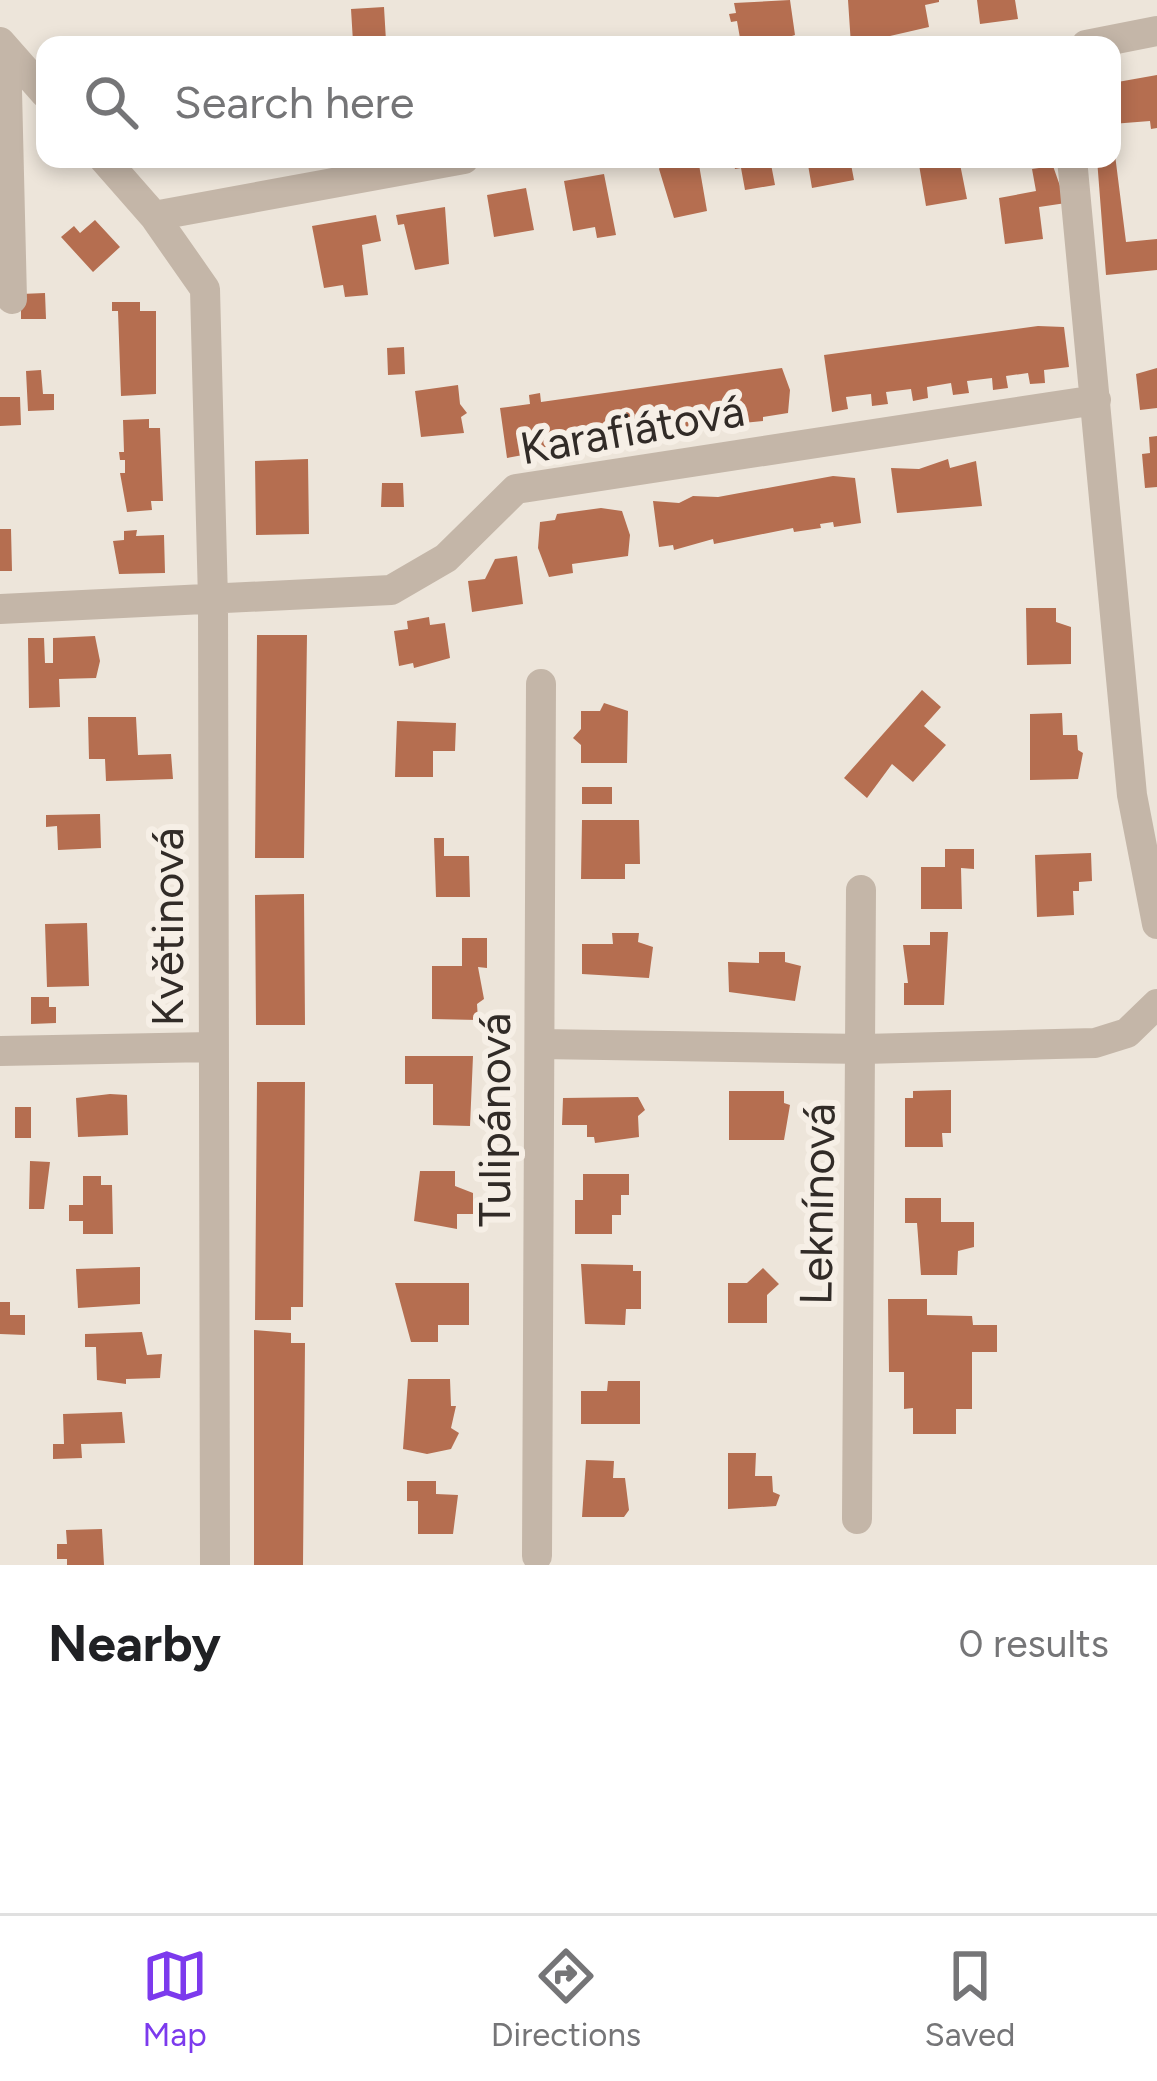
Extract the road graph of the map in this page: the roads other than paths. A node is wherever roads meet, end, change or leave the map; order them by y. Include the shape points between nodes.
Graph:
1 (1157, 31) edge
2 (1121, 38) edge
3 (3, 46) edge
4 (36, 83) edge
5 (112, 168) edge
6 (415, 168) edge
7 (1073, 168) edge
8 (154, 216) junction
9 (11, 298) dead end
10 (1096, 400) junction
11 (213, 600) junction
12 (0, 609) edge
13 (541, 684) dead end
14 (861, 890) dead end
15 (1157, 924) edge
16 (1157, 1004) edge
17 (540, 1044) junction
18 (212, 1047) junction
19 (864, 1049) junction
20 (0, 1051) edge
21 (857, 1519) dead end
22 (537, 1556) dead end
23 (215, 1565) edge

1 - 2 street
3 - 4 street
3 - 9 street
5 - 8 street
6 - 8 street
7 - 10 street
8 - 11 street, Květinová via 205,289
10 - 11 street, Karafiátová via 516,489 446,559 391,590
10 - 15 street via 1132,795
11 - 12 street, Karafiátová
11 - 18 street, Květinová
13 - 17 street, Tulipánová
14 - 19 street, Leknínová
16 - 19 street via 1127,1033 1095,1043
17 - 19 street
17 - 22 street, Tulipánová
18 - 20 street
18 - 23 street, Květinová
19 - 21 street, Leknínová

